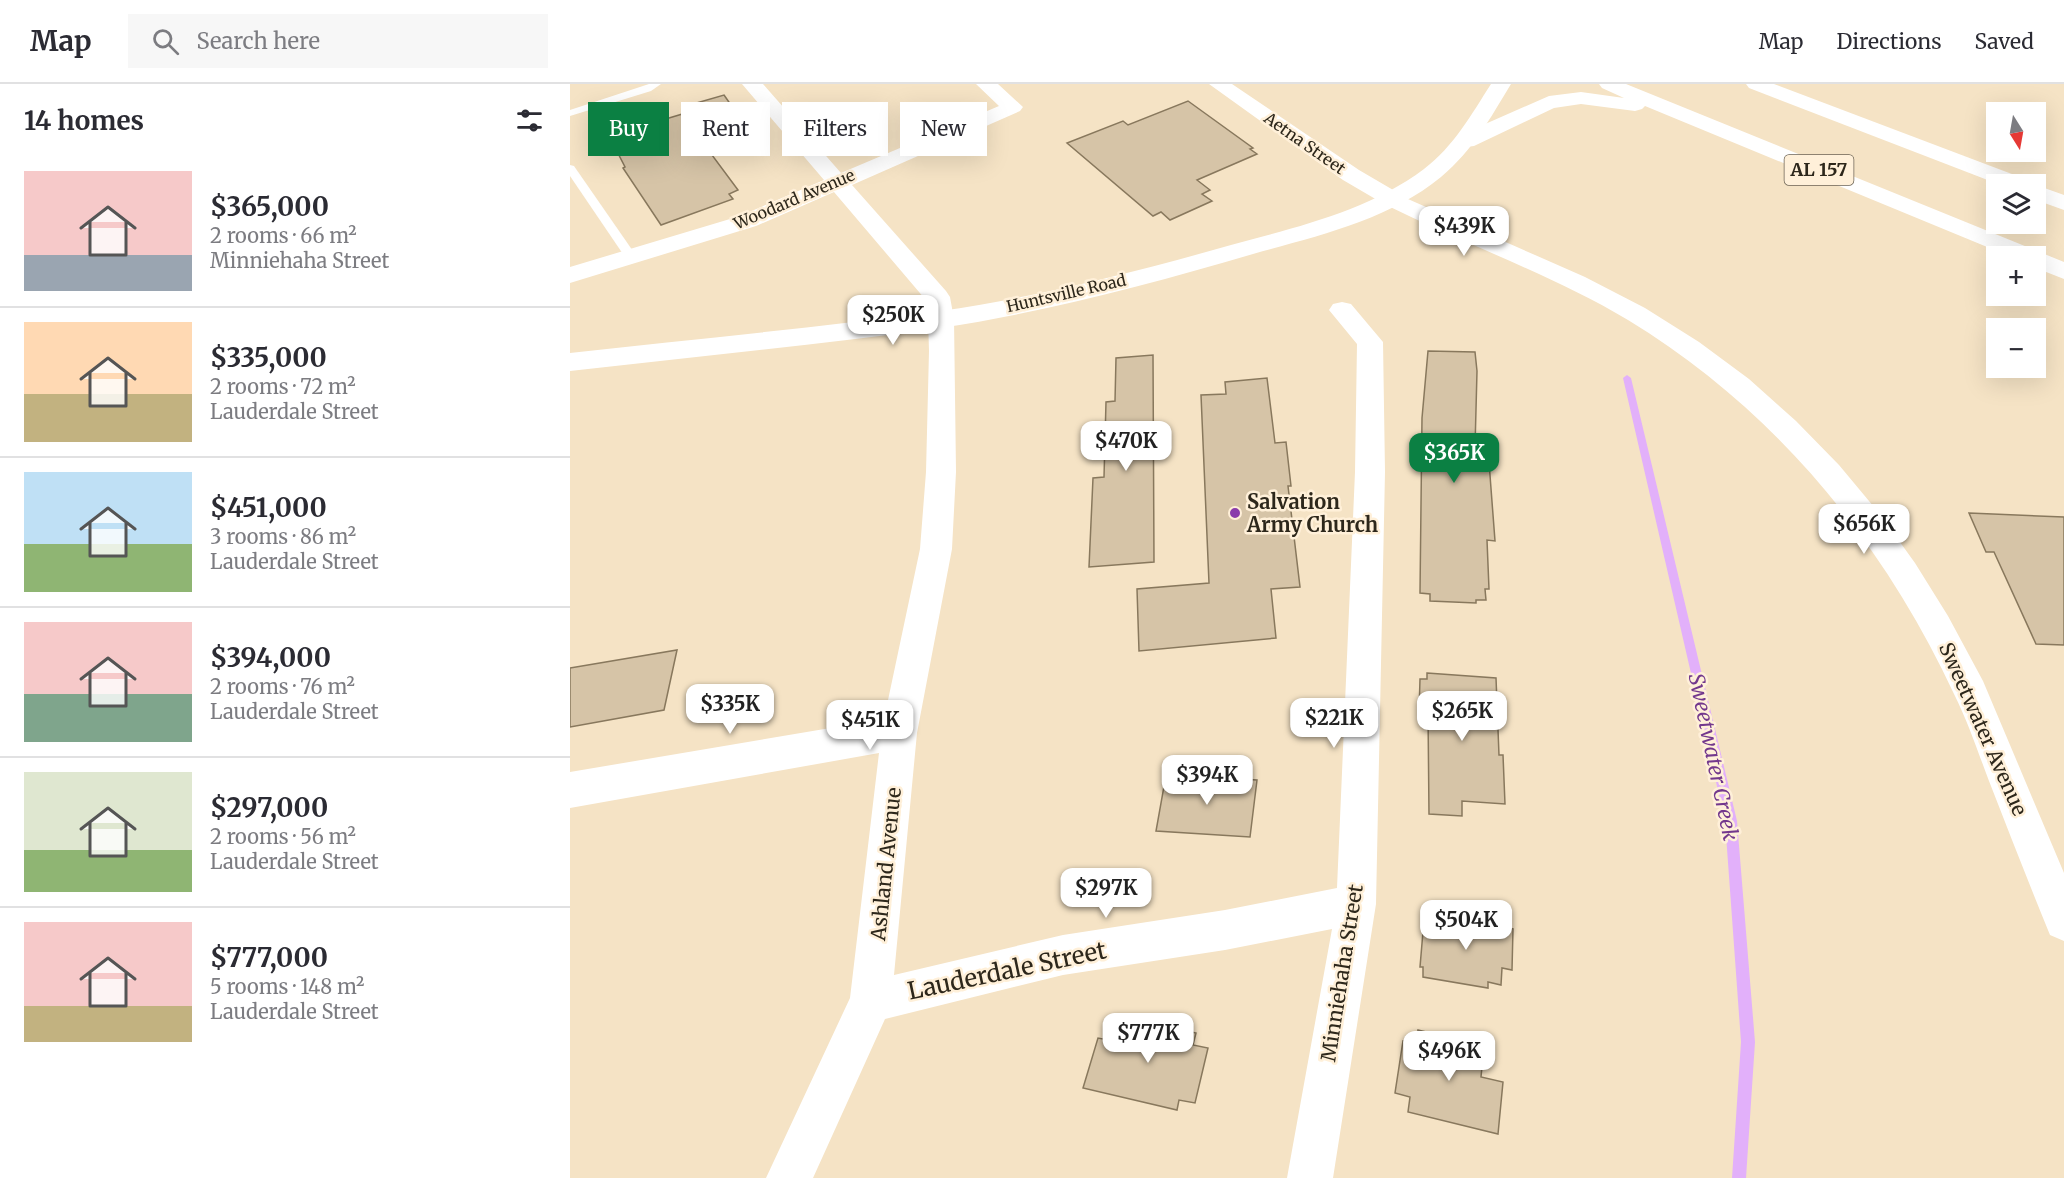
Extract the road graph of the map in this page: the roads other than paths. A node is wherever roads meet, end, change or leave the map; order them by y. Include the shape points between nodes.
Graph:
1 (656, 84) edge
2 (752, 84) edge
3 (986, 84) edge
4 (1220, 84) edge
5 (1501, 84) edge
6 (1609, 84) edge
7 (1756, 84) edge
8 (570, 113) edge
9 (1681, 114) junction
10 (1466, 141) junction
11 (570, 168) edge
12 (1991, 174) edge
13 (837, 182) junction
14 (2046, 196) edge
15 (1392, 199) junction
16 (2064, 203) edge
17 (2004, 246) edge
18 (631, 257) junction
19 (2046, 263) edge
20 (2064, 271) edge
21 (570, 275) edge
22 (1342, 310) dead end
23 (941, 319) junction
24 (570, 362) edge
25 (899, 733) junction
26 (570, 790) edge
27 (1356, 904) junction
28 (2064, 921) edge
29 (871, 1001) junction
30 (789, 1178) edge
31 (1310, 1178) edge

1 - 8 lane
2 - 13 main road, Ashland Avenue
3 - 13 main road, Woodard Avenue via 1013,107
4 - 15 main road, Aetna Street
5 - 10 main road, Huntsville Road
6 - 9 main road, AL 157
7 - 12 main road
9 - 10 main road via 1613,100 1549,102
9 - 17 main road, AL 157
10 - 15 main road, Huntsville Road via 1432,173
11 - 18 lane
13 - 18 main road, Woodard Avenue via 748,221
13 - 23 main road, Ashland Avenue via 937,297
14 - 16 main road
15 - 23 main road, Huntsville Road via 1322,227 1203,261 1037,302
15 - 28 main road, Sweetwater Avenue via 1635,314 1728,377 1836,478 1885,541 1927,607 1967,684
18 - 21 main road, Woodard Avenue
19 - 20 main road
22 - 27 main road, Minniehaha Street via 1370,342 1370,472
23 - 24 main road, Huntsville Road
23 - 25 main road, Ashland Avenue via 941,472 936,549
25 - 26 main road
25 - 29 main road, Ashland Avenue
27 - 29 main road, Lauderdale Street via 1063,956
27 - 31 main road, Minniehaha Street
29 - 30 main road, Ashland Avenue

